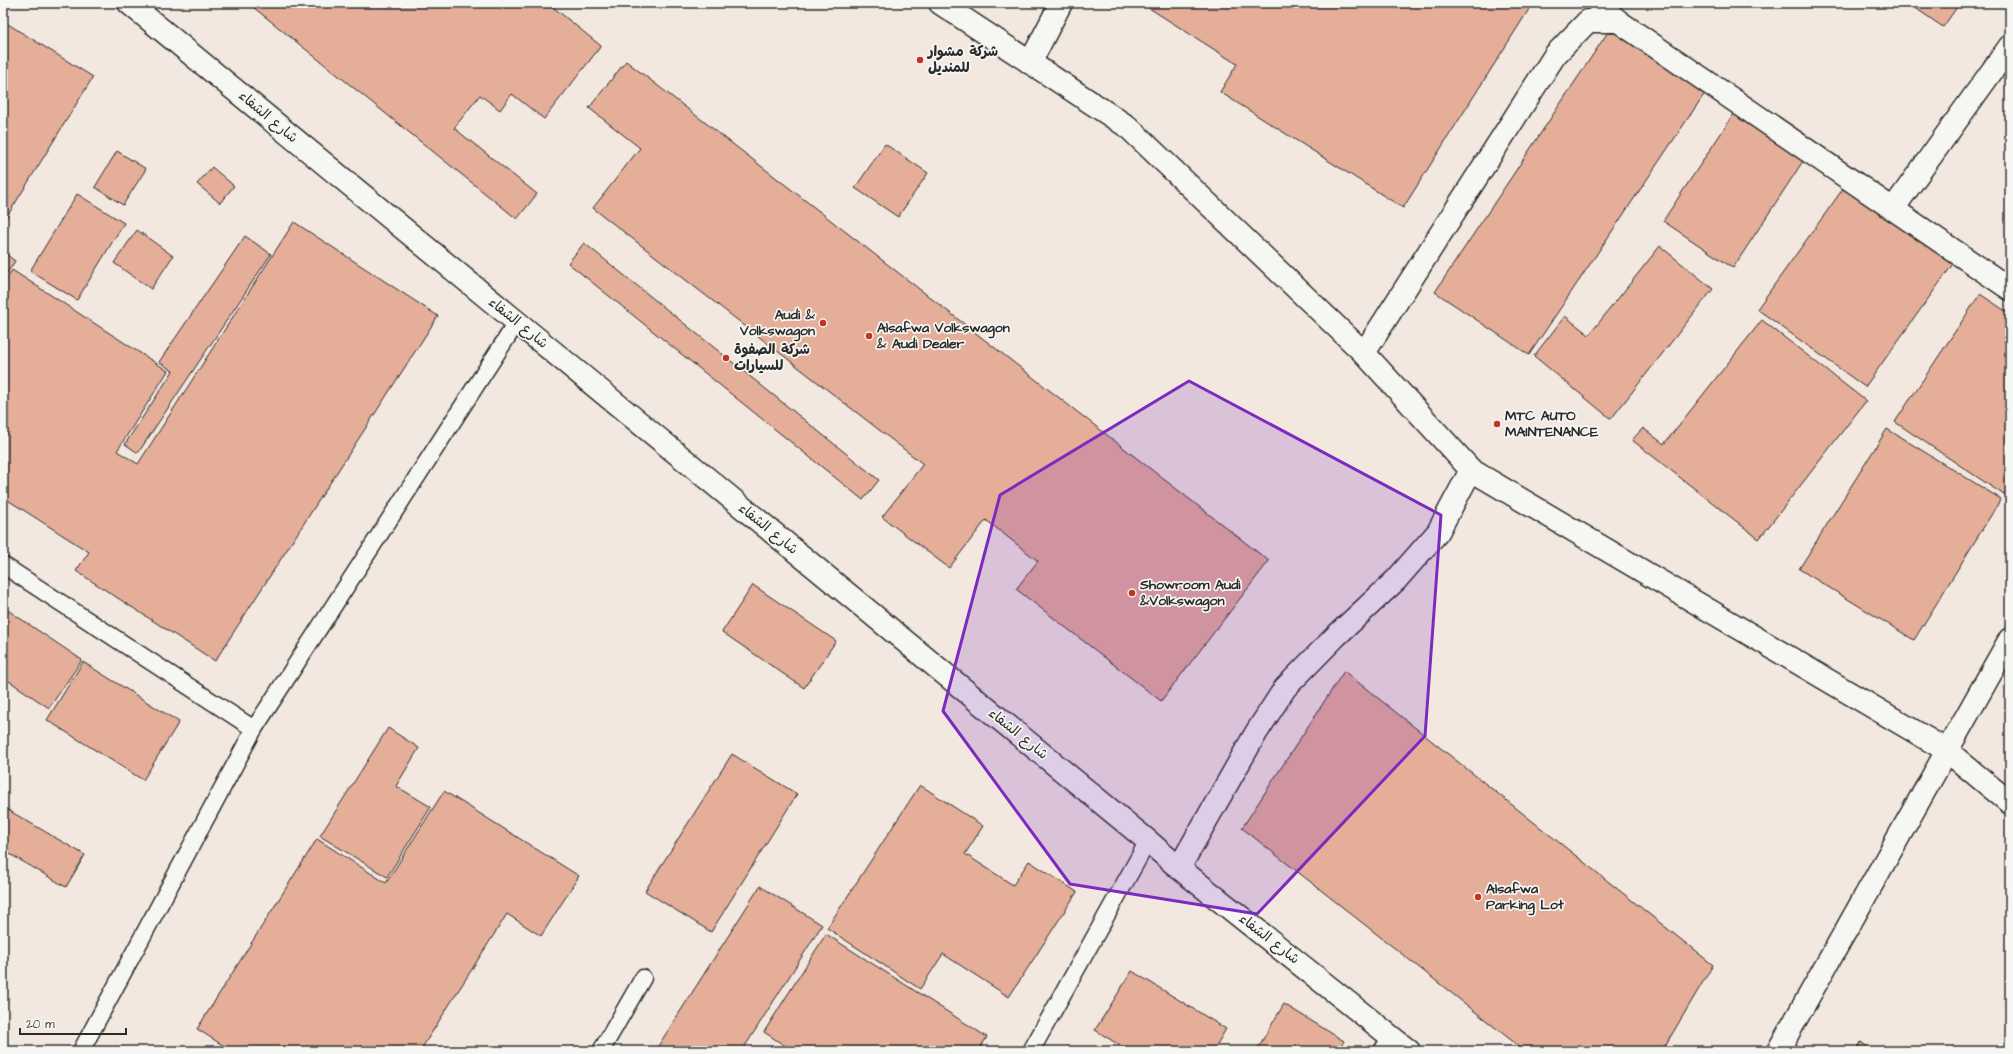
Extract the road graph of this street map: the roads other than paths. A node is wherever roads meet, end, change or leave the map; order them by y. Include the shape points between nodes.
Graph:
1 (130, 3) edge
2 (940, 3) edge
3 (1061, 3) edge
4 (1598, 3) edge
5 (1618, 21) junction
6 (2010, 46) edge
7 (1030, 62) junction
8 (1893, 209) junction
9 (2010, 289) edge
10 (517, 322) junction
11 (1364, 353) junction
12 (1471, 470) junction
13 (3, 565) edge
14 (2010, 639) edge
15 (254, 729) junction
16 (1946, 750) junction
17 (2010, 803) edge
18 (1148, 841) junction
19 (1179, 868) junction
20 (643, 978) dead end
21 (1387, 1044) edge
22 (81, 1051) edge
23 (601, 1051) edge
24 (1031, 1051) edge
25 (1409, 1051) edge
26 (1778, 1051) edge

1 - 10 street, شارع الشفاء
2 - 7 street
3 - 7 street
4 - 5 street
5 - 8 street
5 - 11 street via 1588,21 1556,55
6 - 8 street
7 - 11 street via 1128,127
8 - 9 street
10 - 15 lane
10 - 18 street, شارع الشفاء
11 - 12 street
12 - 16 street
12 - 19 street via 1438,532 1396,580 1285,688 1256,733
13 - 15 lane
14 - 16 street
15 - 22 lane
16 - 17 street
16 - 26 street
18 - 19 street, شارع الشفاء
18 - 24 lane
19 - 21 street, شارع الشفاء
20 - 23 lane
21 - 25 street, شارع الشفاء

